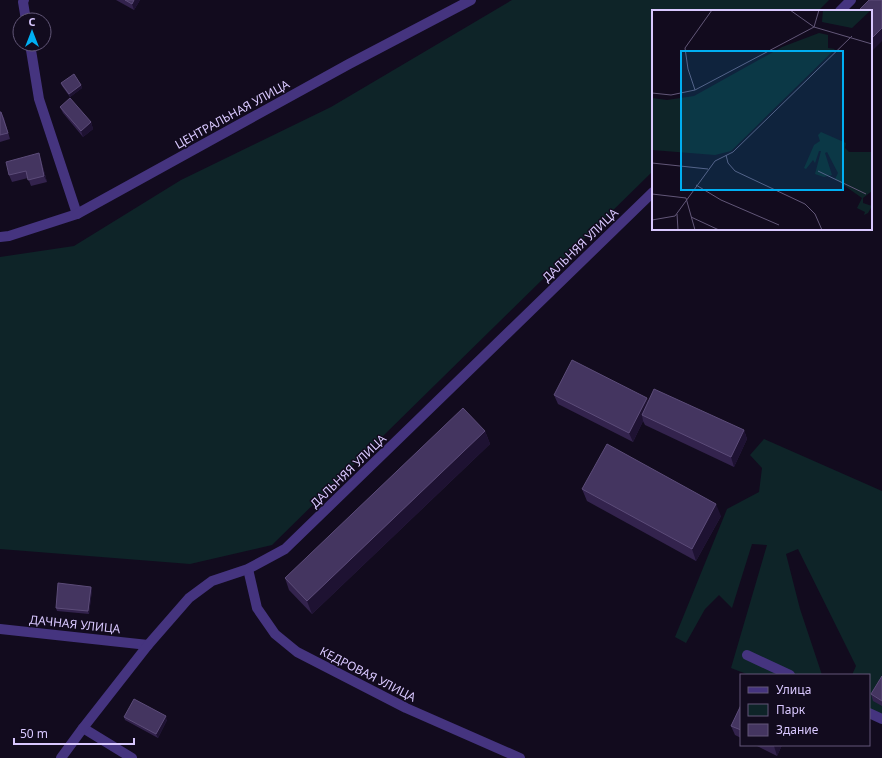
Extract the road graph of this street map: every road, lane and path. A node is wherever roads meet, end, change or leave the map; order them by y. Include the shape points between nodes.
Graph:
1 (24, 0) edge
2 (471, 0) edge
3 (851, 0) edge
4 (841, 10) edge
5 (25, 12) edge
6 (31, 52) edge
7 (652, 193) edge
8 (77, 214) junction
9 (0, 236) edge
10 (248, 569) junction
11 (0, 628) edge
12 (148, 645) junction
13 (747, 655) dead end
14 (788, 674) edge
15 (870, 713) edge
16 (882, 719) edge
17 (83, 728) junction
18 (61, 758) edge
19 (132, 758) edge
20 (520, 758) edge

1 - 5 street
2 - 8 street, ЦЕНТРАЛЬНАЯ УЛИЦА
3 - 4 street
6 - 8 street via 39,99
7 - 10 street, ДАЛЬНЯЯ УЛИЦА via 285,549
8 - 9 street, ЦЕНТРАЛЬНАЯ УЛИЦА via 9,236
10 - 12 street, ДАЛЬНЯЯ УЛИЦА via 212,581 190,598
10 - 20 street, КЕДРОВАЯ УЛИЦА via 257,608 275,634 297,652 406,708
11 - 12 street, ДАЧНАЯ УЛИЦА
12 - 17 street, ДАЛЬНЯЯ УЛИЦА
13 - 14 street
15 - 16 street
17 - 18 street, ДАЛЬНЯЯ УЛИЦА
17 - 19 street

